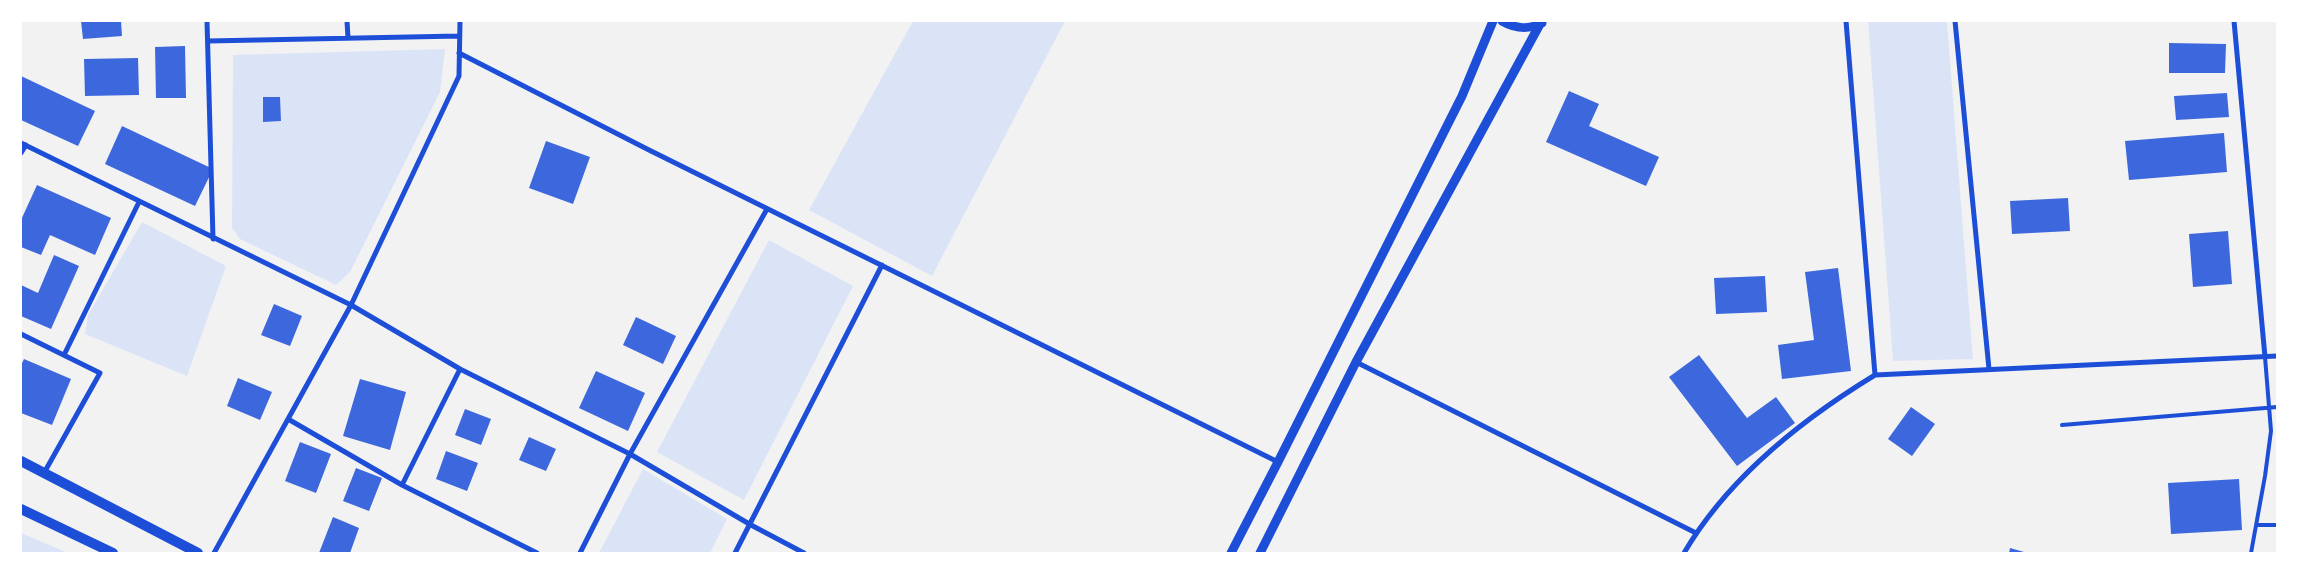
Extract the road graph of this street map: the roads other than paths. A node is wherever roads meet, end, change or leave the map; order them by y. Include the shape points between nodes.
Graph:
1 (207, 21) edge
2 (347, 21) edge
3 (460, 21) edge
4 (1493, 21) edge
5 (1502, 21) edge
6 (1846, 21) edge
7 (1955, 21) edge
8 (2234, 21) edge
9 (1542, 23) edge
10 (459, 36) junction
11 (348, 38) junction
12 (208, 41) junction
13 (459, 52) junction
14 (23, 144) edge
15 (21, 153) edge
16 (139, 202) junction
17 (767, 209) junction
18 (213, 239) junction
19 (882, 265) junction
20 (350, 305) junction
21 (21, 334) edge
22 (64, 355) junction
23 (2277, 356) edge
24 (2265, 357) junction
25 (1356, 362) junction
26 (460, 369) junction
27 (1989, 369) junction
28 (1875, 376) junction
29 (2277, 407) edge
30 (2269, 408) junction
31 (288, 419) junction
32 (2062, 425) dead end
33 (630, 454) junction
34 (21, 461) edge
35 (1278, 462) junction
36 (44, 473) junction
37 (402, 485) junction
38 (21, 509) edge
39 (750, 525) junction
40 (2256, 525) junction
41 (2277, 525) edge
42 (1696, 533) junction
43 (113, 553) edge
44 (198, 553) edge
45 (214, 553) edge
46 (537, 553) edge
47 (580, 553) edge
48 (735, 553) edge
49 (804, 553) edge
50 (1231, 553) edge
51 (1260, 553) edge
52 (1684, 553) edge
53 (2251, 553) edge

1 - 12 street
2 - 11 street
3 - 10 street
4 - 35 street via 1462,96
5 - 9 street via 1521,29
6 - 28 street
7 - 27 street
8 - 24 street
9 - 25 street
10 - 11 street
10 - 13 street
11 - 12 street
12 - 18 street
13 - 17 street
13 - 20 street via 460,76
14 - 15 street
14 - 16 street
16 - 18 street
16 - 22 street
17 - 19 street
17 - 33 street
18 - 20 street
19 - 35 street
19 - 39 street
20 - 26 street
20 - 31 street
21 - 22 street
22 - 36 street via 100,373
23 - 24 street
24 - 27 street
24 - 30 lane
25 - 42 street
25 - 51 street
26 - 33 street
26 - 37 street
27 - 28 street
28 - 42 street via 1802,426 1757,464 1724,496
29 - 30 lane
30 - 32 lane
30 - 40 lane via 2269,453
31 - 37 street
31 - 45 street
33 - 39 street
33 - 47 street
34 - 36 main road
35 - 50 street
36 - 44 main road
37 - 46 street
38 - 43 main road
39 - 48 street
39 - 49 street
40 - 41 lane
40 - 53 lane
42 - 52 street

